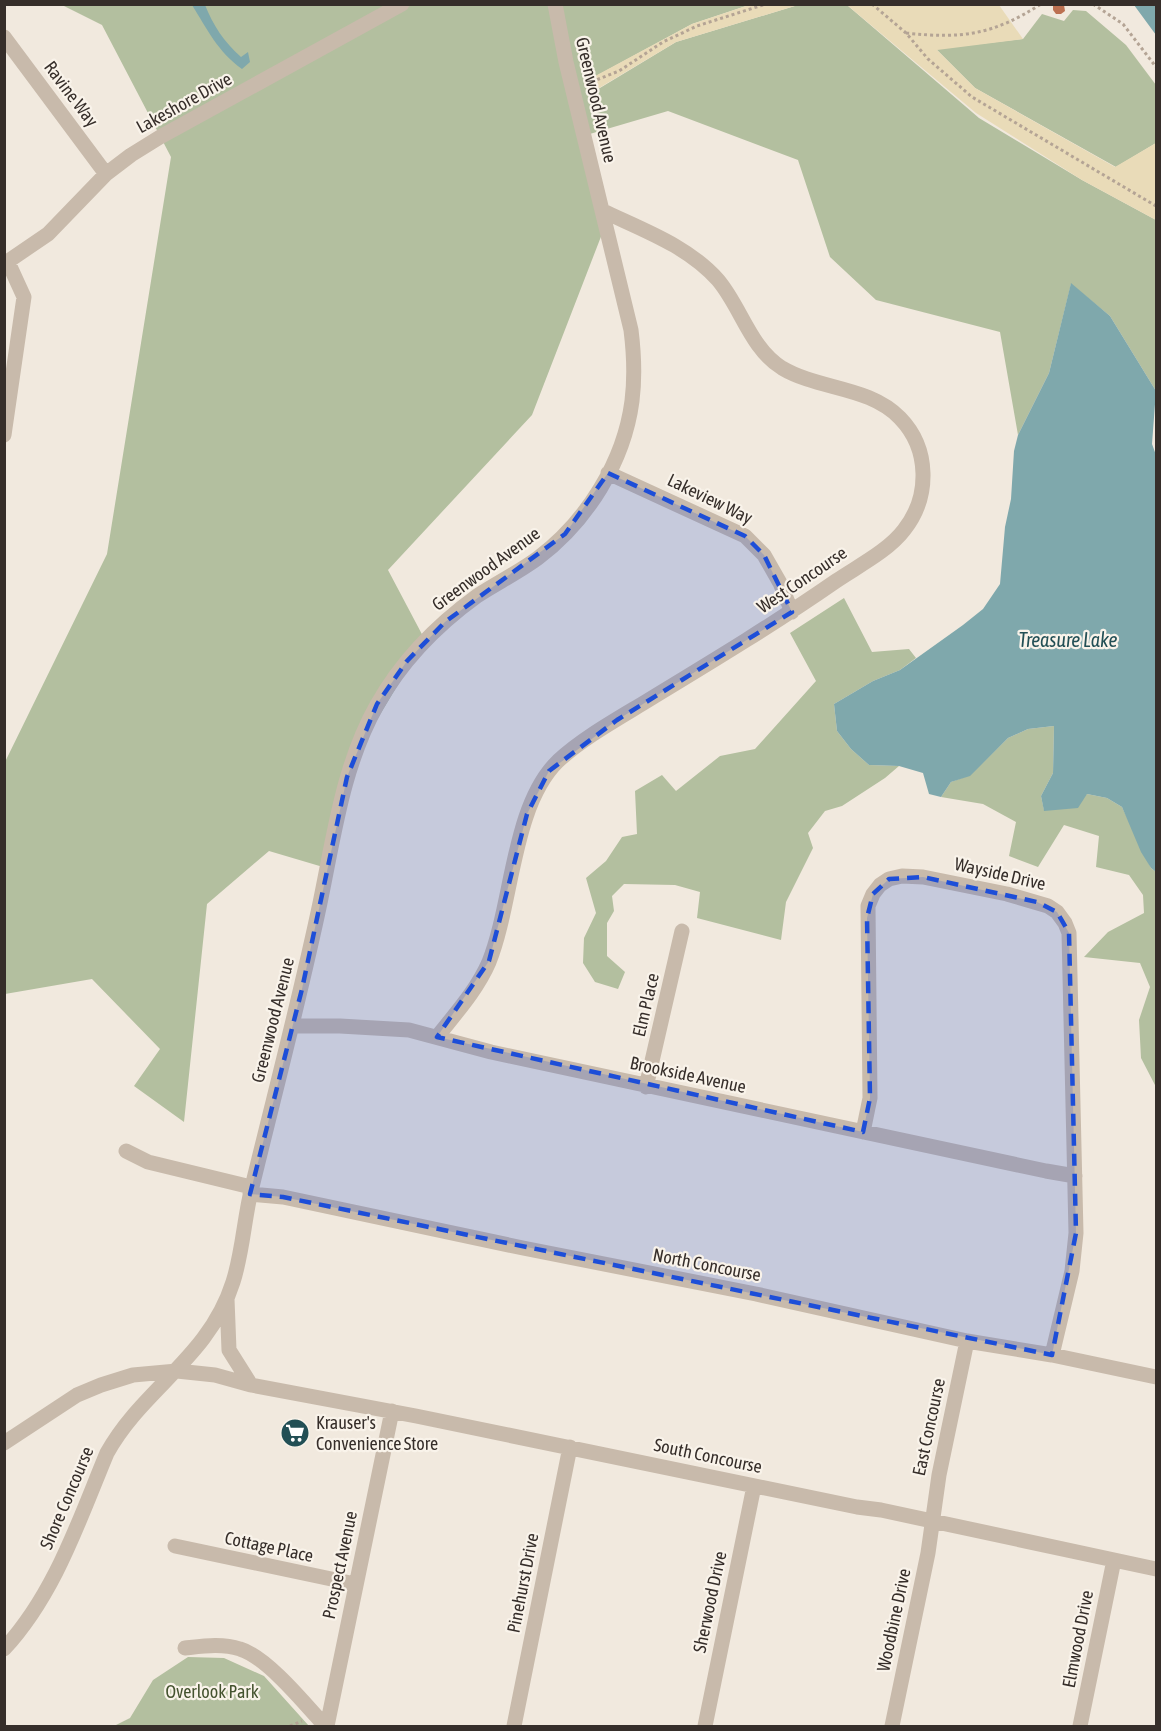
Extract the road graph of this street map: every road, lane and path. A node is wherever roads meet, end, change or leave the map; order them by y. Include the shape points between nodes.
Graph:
1 (402, 4) edge
2 (555, 4) edge
3 (766, 4) edge
4 (872, 4) edge
5 (1041, 4) edge
6 (1093, 4) edge
7 (906, 33) junction
8 (4, 37) edge
9 (11, 59) edge
10 (1156, 67) edge
11 (573, 89) junction
12 (106, 174) junction
13 (1156, 206) edge
14 (603, 211) junction
15 (6, 263) edge
16 (4, 435) edge
17 (608, 473) junction
18 (792, 612) junction
19 (682, 930) dead end
20 (293, 1026) junction
21 (436, 1037) junction
22 (646, 1087) junction
23 (863, 1132) junction
24 (126, 1151) dead end
25 (1075, 1176) junction
26 (251, 1191) junction
27 (227, 1299) junction
28 (967, 1341) junction
29 (1053, 1355) junction
30 (177, 1371) junction
31 (1156, 1377) edge
32 (251, 1385) junction
33 (392, 1412) junction
34 (4, 1443) edge
35 (570, 1447) junction
36 (754, 1486) junction
37 (932, 1521) junction
38 (175, 1546) dead end
39 (1114, 1560) junction
40 (1156, 1569) edge
41 (355, 1584) junction
42 (185, 1648) dead end
43 (4, 1649) edge
44 (326, 1726) edge
45 (514, 1726) edge
46 (705, 1726) edge
47 (891, 1726) edge
48 (1080, 1726) edge

1 - 12 street, Lakeshore Drive via 160,137
2 - 11 street, Greenwood Avenue
3 - 11 path via 697,26 663,42 619,71
4 - 7 path
5 - 7 path via 1001,27 964,36
6 - 10 path via 1123,24
7 - 13 path via 928,59 972,97
8 - 9 street, Ravine Way
9 - 12 street, Ravine Way
11 - 14 street, Greenwood Avenue
12 - 15 street, Lakeshore Drive via 48,234
14 - 17 street, Greenwood Avenue via 631,330 634,373 628,425
14 - 18 street, West Concourse via 679,248 709,270 758,344 782,368 806,380 880,403 901,419 920,451 923,488 914,516 902,533
15 - 16 street via 24,297
17 - 18 street, Lakeview Way via 745,536 764,555
17 - 20 street, Greenwood Avenue via 590,506 565,534 445,622 407,662 377,705 347,777
18 - 21 street, West Concourse via 617,720 549,771 527,814 489,961 472,993
19 - 22 street, Elm Place
20 - 21 street, Brookside Avenue via 409,1030
20 - 26 street, Greenwood Avenue
21 - 22 street, Brookside Avenue
22 - 23 street, Brookside Avenue
23 - 25 street, Brookside Avenue
23 - 25 street, Wayside Drive via 870,1098 867,918 873,894 889,879 902,876 996,892 1048,906 1057,912 1069,933
24 - 26 street, North Concourse via 148,1162
25 - 29 street, Wayside Drive via 1075,1248
26 - 27 street, Greenwood Avenue
26 - 28 street, North Concourse
27 - 30 street, Greenwood Avenue via 202,1342
27 - 32 street, Greenwood Avenue via 229,1350
28 - 29 street, North Concourse
28 - 37 street, East Concourse
29 - 31 street, North Concourse
30 - 32 street, South Concourse
30 - 34 street, South Concourse via 133,1375 101,1384
30 - 43 street, Shore Concourse via 116,1437 55,1576
32 - 33 street, South Concourse
33 - 35 street, South Concourse
33 - 41 street, Prospect Avenue
35 - 36 street, South Concourse
35 - 45 street, Pinehurst Drive
36 - 37 street, South Concourse
36 - 46 street, Sherwood Drive
37 - 39 street, South Concourse
37 - 47 street, Woodbine Drive
38 - 41 street, Cottage Place
39 - 40 street, South Concourse
39 - 48 street, Elmwood Drive
41 - 44 street, Prospect Avenue
42 - 44 street via 229,1646 251,1653

